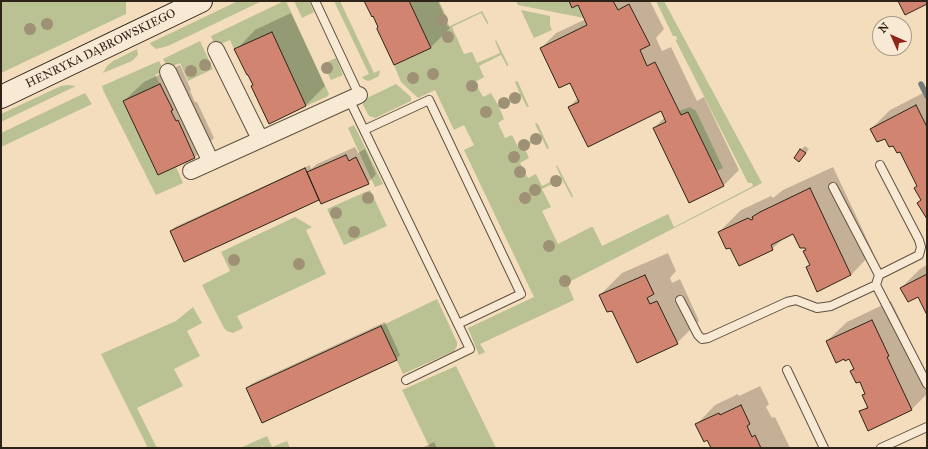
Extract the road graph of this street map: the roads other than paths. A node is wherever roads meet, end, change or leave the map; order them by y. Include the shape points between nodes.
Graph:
1 (201, 1) edge
2 (315, 1) edge
3 (216, 50) dead end
4 (168, 72) dead end
5 (1, 97) edge
6 (354, 97) junction
7 (364, 130) junction
8 (260, 139) junction
9 (211, 162) junction
10 (880, 165) dead end
11 (191, 171) dead end
12 (833, 187) dead end
13 (879, 275) junction
14 (876, 285) junction
15 (680, 300) dead end
16 (458, 324) junction
17 (787, 370) dead end
18 (406, 380) dead end
19 (927, 384) edge
20 (927, 426) edge
21 (824, 448) edge
22 (881, 448) edge

1 - 5 street, HENRYKA DĄBROWSKIEGO
2 - 6 lane
3 - 8 street
4 - 9 street
6 - 7 lane
6 - 8 street
7 - 16 lane
7 - 16 lane via 429,100 521,294
8 - 9 street
9 - 11 street
10 - 13 lane via 921,247 919,255
12 - 13 lane
13 - 14 lane
14 - 15 lane via 824,308 796,300 786,302 708,338 698,335
14 - 19 lane
16 - 18 lane via 470,349
17 - 21 lane
20 - 22 lane

